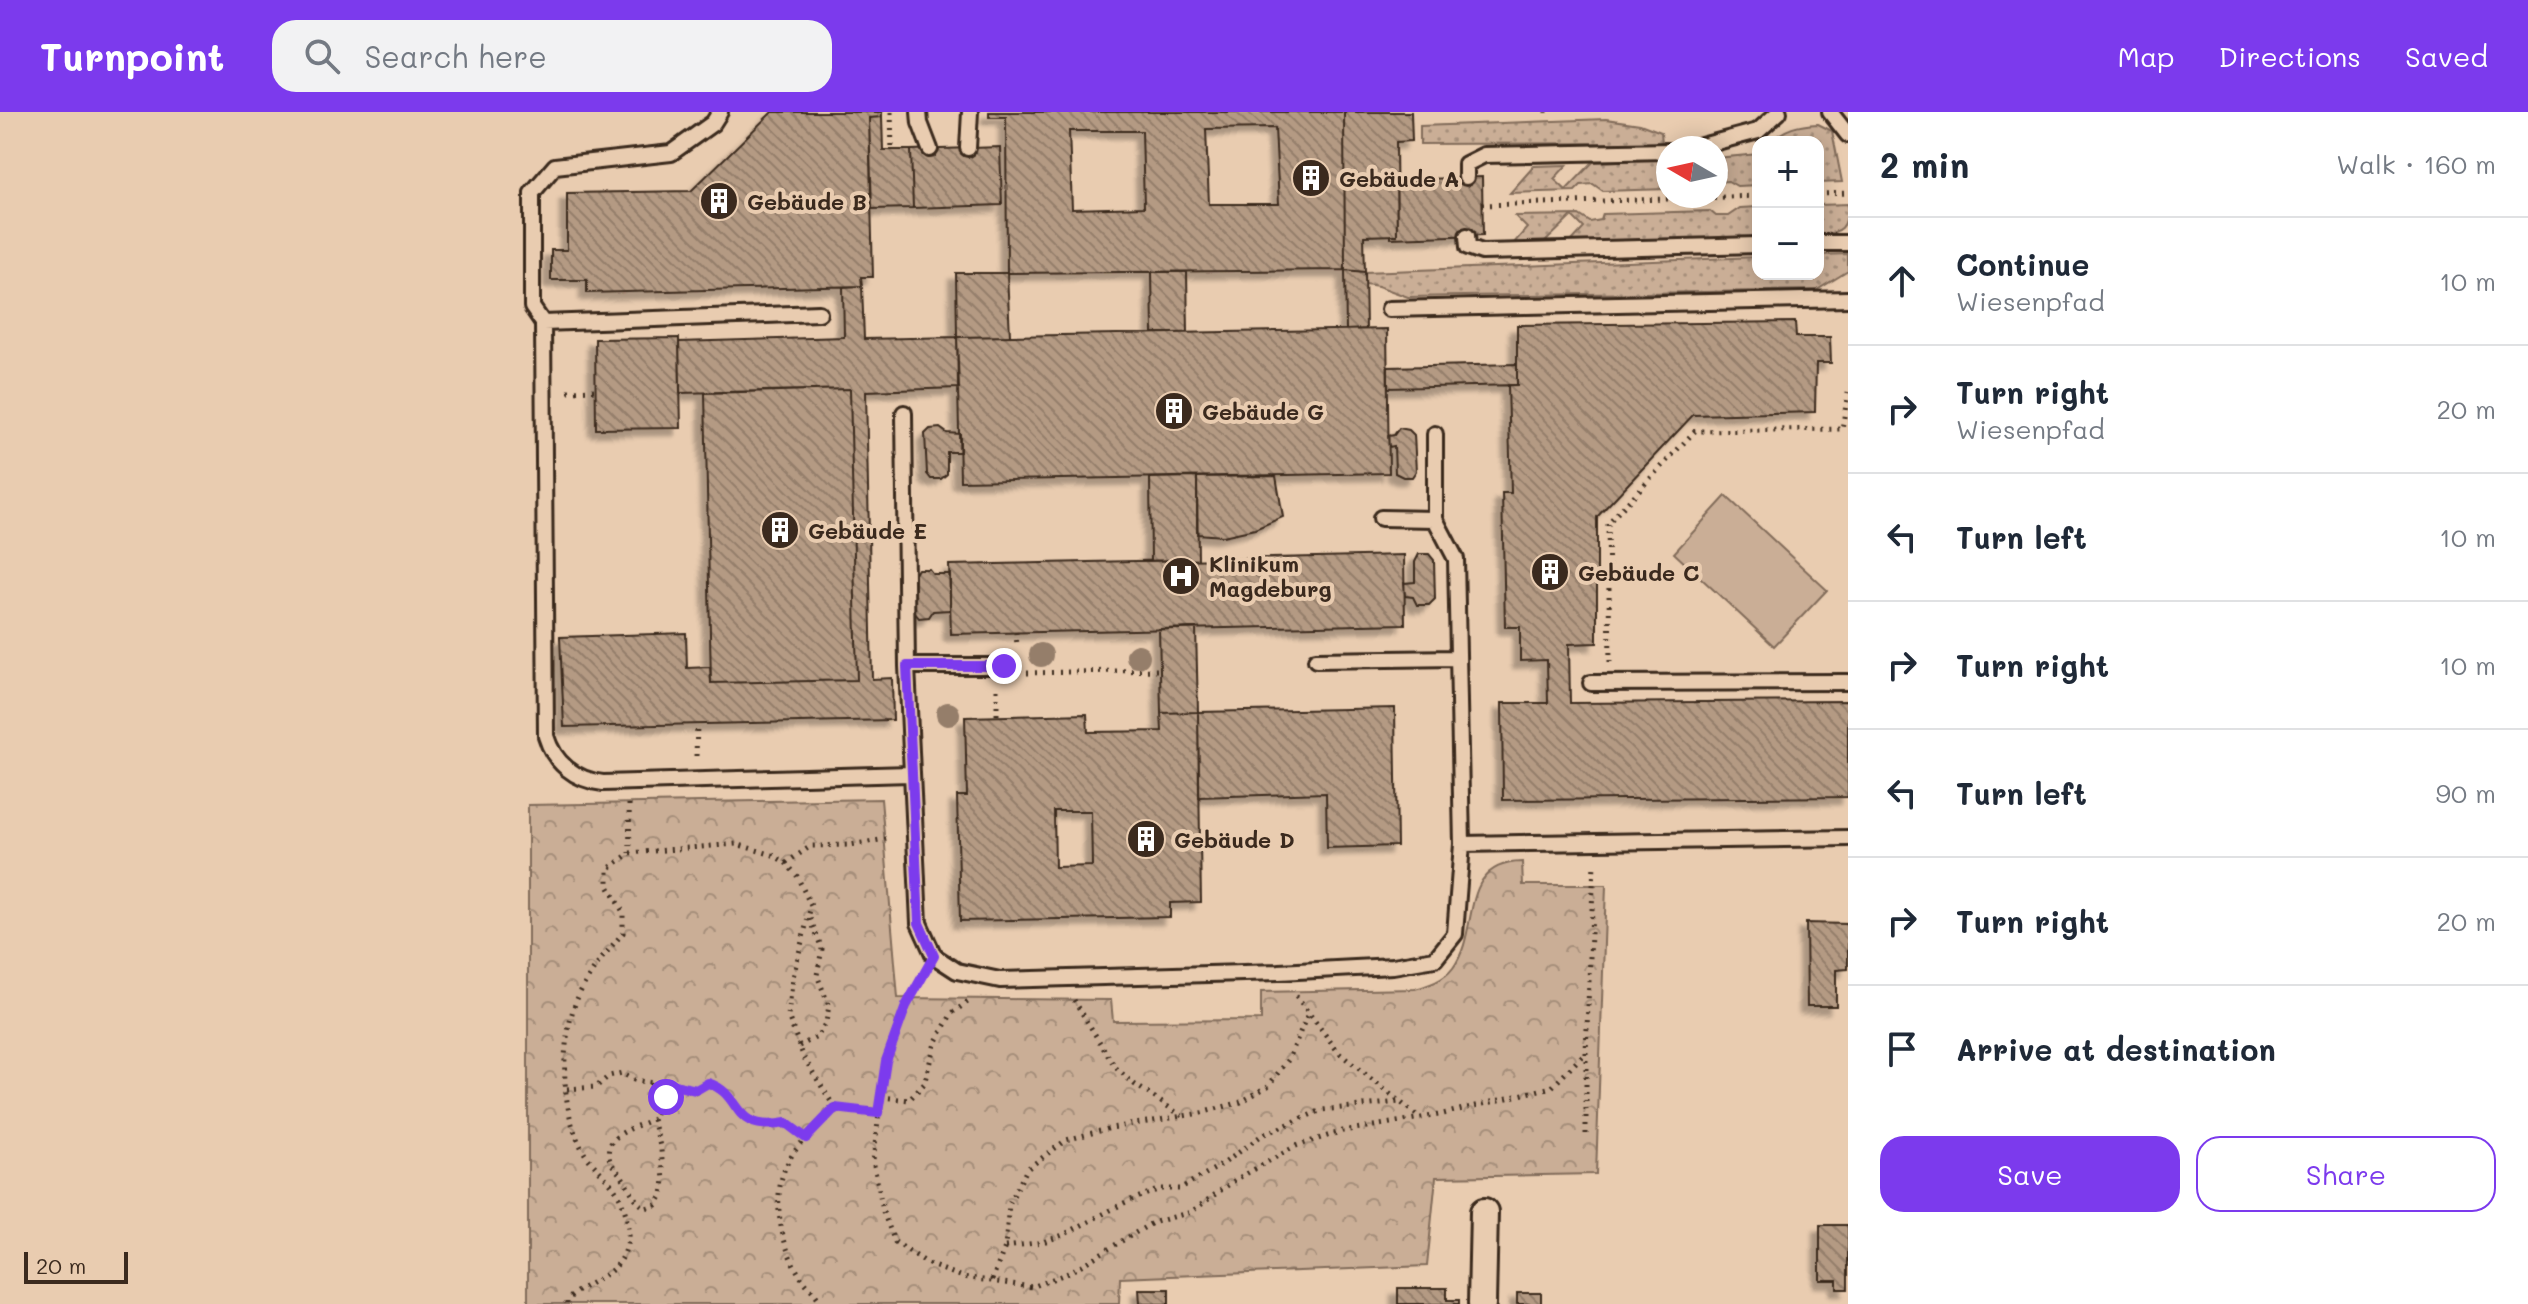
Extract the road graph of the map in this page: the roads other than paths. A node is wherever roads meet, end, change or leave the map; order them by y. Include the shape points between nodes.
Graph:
1 (720, 112) edge
2 (919, 112) edge
3 (970, 112) edge
4 (1779, 112) edge
5 (1830, 112) edge
6 (1848, 135) edge
7 (1728, 139) edge
8 (968, 148) dead end
9 (930, 149) dead end
10 (1656, 151) edge
11 (1466, 177) dead end
12 (1467, 236) dead end
13 (1824, 243) edge
14 (1848, 243) edge
15 (1752, 245) edge
16 (1848, 299) edge
17 (1389, 309) dead end
18 (819, 313) dead end
19 (543, 323) junction
20 (904, 413) dead end
21 (1435, 434) dead end
22 (1381, 518) dead end
23 (1435, 519) junction
24 (1457, 658) junction
25 (1316, 660) dead end
26 (907, 666) junction
27 (1011, 670) road end
28 (1848, 682) edge
29 (1591, 683) dead end
30 (910, 774) junction
31 (1848, 838) edge
32 (1462, 844) junction
33 (1484, 1212) dead end
34 (1482, 1304) edge

1 - 19 lane via 671,153 555,166 547,175 532,193 532,307
2 - 9 lane
3 - 8 lane
4 - 7 lane via 1758,131
5 - 6 lane
10 - 11 lane via 1484,155 1466,164
12 - 15 lane via 1468,247 1482,252
13 - 14 lane
16 - 17 lane
18 - 19 lane
19 - 30 lane via 545,730 561,764 603,783
20 - 26 lane
21 - 23 lane
22 - 23 lane
23 - 24 lane via 1456,559
24 - 25 lane
24 - 32 lane
26 - 27 lane
26 - 30 lane
28 - 29 lane
30 - 32 lane via 919,923 934,956 957,971 1000,980 1279,972 1435,959 1455,934
31 - 32 lane
33 - 34 street

